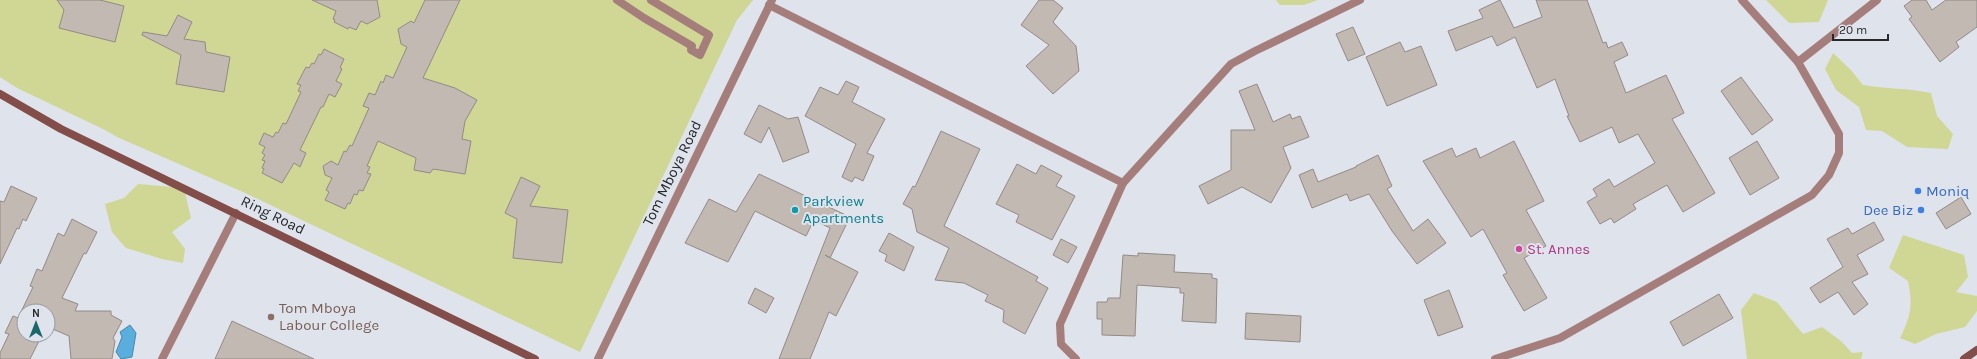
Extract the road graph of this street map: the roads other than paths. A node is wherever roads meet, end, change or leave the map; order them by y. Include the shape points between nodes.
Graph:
1 (617, 0) edge
2 (651, 0) edge
3 (1360, 0) edge
4 (1742, 0) edge
5 (1877, 0) edge
6 (770, 2) edge
7 (1798, 62) junction
8 (0, 94) edge
9 (1123, 183) junction
10 (236, 213) junction
11 (1977, 350) edge
12 (162, 359) edge
13 (535, 359) edge
14 (598, 359) edge
15 (1076, 359) edge
16 (1494, 359) edge
17 (1964, 359) edge

1 - 2 street via 692,46 691,50 700,55 709,35
3 - 9 street via 1231,64
4 - 7 street
5 - 7 street
6 - 9 street
6 - 14 street, Tom Mboya Road
7 - 16 street via 1839,134 1839,154 1829,175 1812,195 1560,338
8 - 10 main road, Ring Road via 61,129
9 - 15 street via 1060,324 1061,344
10 - 12 street
10 - 13 main road, Ring Road
11 - 17 main road

